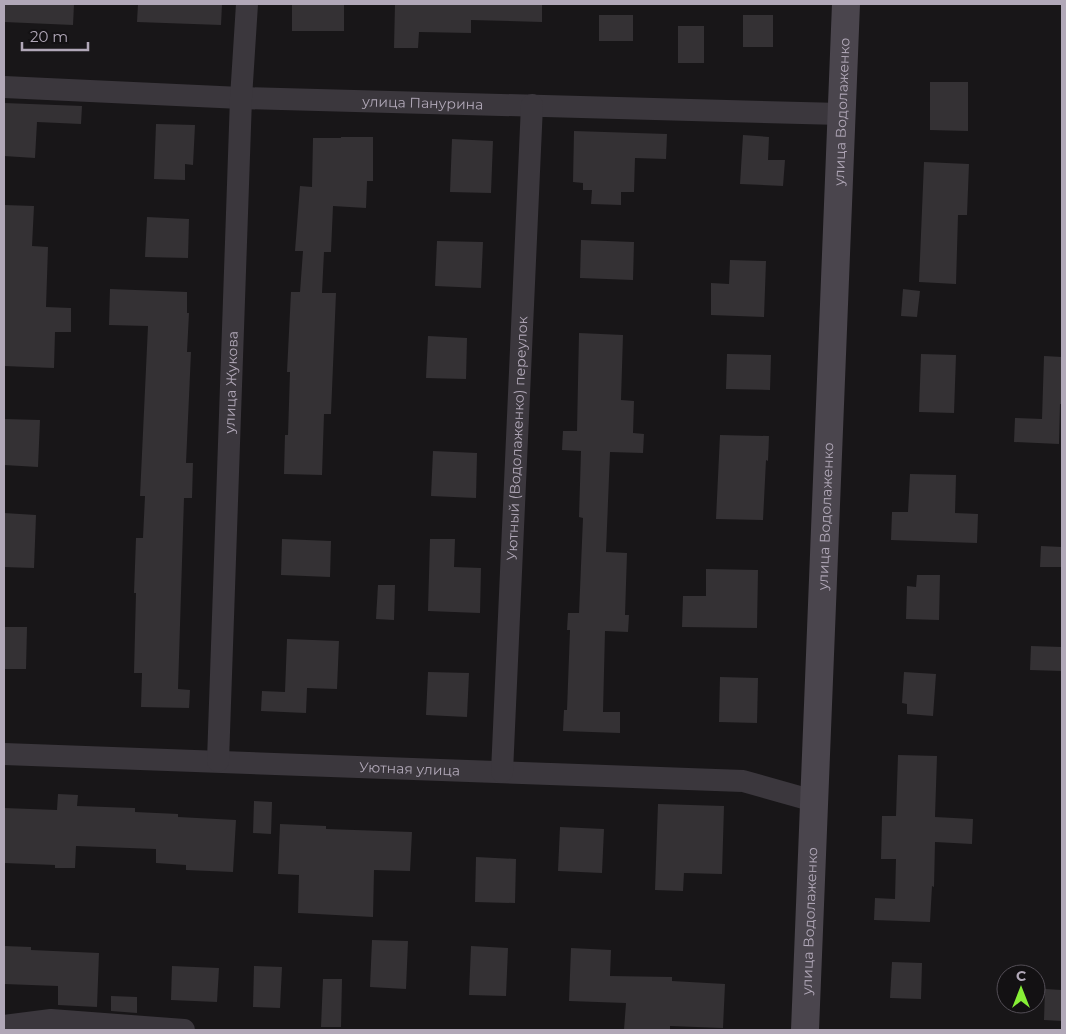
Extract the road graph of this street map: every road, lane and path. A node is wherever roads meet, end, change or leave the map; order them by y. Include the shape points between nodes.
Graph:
1 (247, 4) edge
2 (846, 4) edge
3 (4, 87) edge
4 (241, 98) junction
5 (532, 105) junction
6 (841, 114) junction
7 (4, 754) edge
8 (218, 760) junction
9 (502, 772) junction
10 (814, 801) junction
11 (4, 1026) edge
12 (184, 1030) edge
13 (805, 1030) edge

1 - 4 street, улица Жукова
2 - 6 main road, улица Водолаженко
3 - 4 street, улица Панурина
4 - 5 street, улица Панурина
4 - 8 street, улица Жукова
5 - 6 street, улица Панурина
5 - 9 street, Уютный (Водолаженко) переулок
6 - 10 main road, улица Водолаженко
7 - 8 street, Уютная улица
8 - 9 street, Уютная улица
9 - 10 street, Уютная улица via 743,781
10 - 13 main road, улица Водолаженко
11 - 12 street via 51,1020

